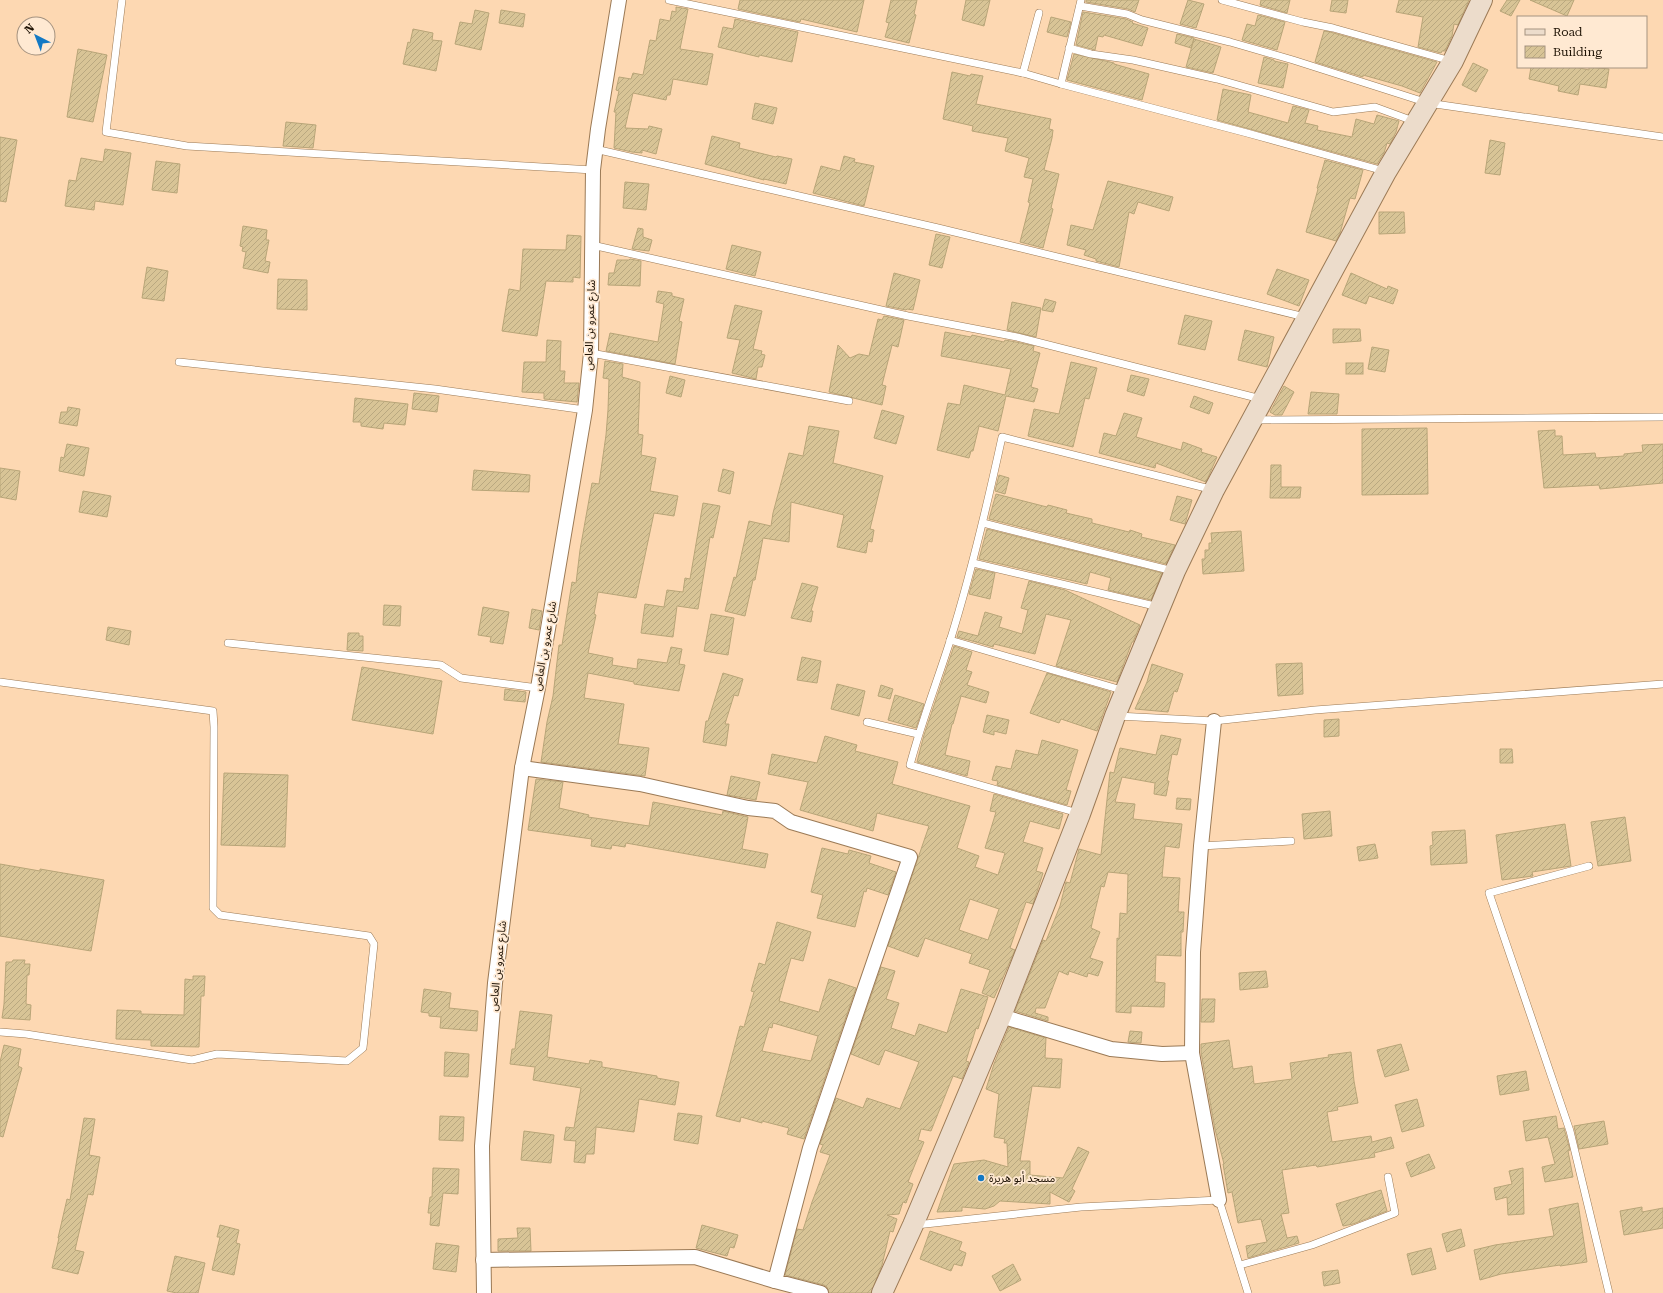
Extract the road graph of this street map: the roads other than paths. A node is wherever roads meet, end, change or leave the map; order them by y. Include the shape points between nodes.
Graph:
1 (122, 0) edge
2 (620, 0) edge
3 (669, 0) edge
4 (1222, 0) edge
5 (1482, 0) edge
6 (1080, 3) edge
7 (1039, 13) dead end
8 (1069, 48) junction
9 (1453, 61) junction
10 (1022, 73) junction
11 (1061, 84) junction
12 (1428, 103) junction
13 (1416, 122) junction
14 (1663, 137) edge
15 (595, 149) junction
16 (593, 170) junction
17 (1386, 172) junction
18 (592, 245) junction
19 (1307, 318) junction
20 (591, 353) junction
21 (179, 362) dead end
22 (1263, 399) junction
23 (849, 401) dead end
24 (585, 410) junction
25 (1663, 417) edge
26 (1252, 420) junction
27 (1214, 490) junction
28 (983, 522) junction
29 (973, 562) junction
30 (1175, 571) junction
31 (1159, 607) junction
32 (950, 640) junction
33 (228, 643) dead end
34 (0, 682) edge
35 (1663, 684) edge
36 (538, 688) junction
37 (1125, 691) junction
38 (1115, 716) junction
39 (1214, 721) junction
40 (867, 722) dead end
41 (918, 734) junction
42 (522, 768) junction
43 (1080, 814) junction
44 (1291, 841) dead end
45 (1201, 846) junction
46 (1589, 866) dead end
47 (1001, 1016) junction
48 (0, 1032) edge
49 (1192, 1053) junction
50 (1388, 1176) dead end
51 (1219, 1200) junction
52 (913, 1225) junction
53 (483, 1260) junction
54 (1240, 1265) junction
55 (775, 1281) junction
56 (484, 1293) edge
57 (821, 1293) edge
58 (882, 1293) edge
59 (1248, 1293) edge
60 (1609, 1293) edge

1 - 16 lane via 106,132 187,146
2 - 15 street, شارع عمرو بن العاص
3 - 10 lane
4 - 9 lane
5 - 9 street
6 - 8 lane
6 - 12 lane via 1230,42
7 - 10 lane
8 - 11 lane
8 - 13 lane via 1217,79 1333,112 1375,107
9 - 12 street
10 - 11 lane
11 - 17 lane
12 - 13 street
12 - 14 lane
13 - 17 street
15 - 16 street, شارع عمرو بن العاص
15 - 19 lane via 938,228
16 - 18 street, شارع عمرو بن العاص
17 - 19 street
18 - 20 street, شارع عمرو بن العاص
18 - 22 lane via 908,316 1017,336
19 - 22 street
20 - 23 lane
20 - 24 street, شارع عمرو بن العاص
21 - 24 lane via 435,388
22 - 26 street
24 - 36 street, شارع عمرو بن العاص
25 - 26 lane
26 - 27 street
27 - 28 lane via 1002,437
27 - 30 street
28 - 29 lane
28 - 30 lane
29 - 31 lane
29 - 32 lane
30 - 31 street
31 - 37 street
32 - 37 lane
32 - 41 lane
33 - 36 lane via 441,665 461,678
34 - 48 lane via 213,711 213,908 220,914 369,936 374,944 363,1048 347,1060 217,1054 192,1060
35 - 39 lane via 1315,710
36 - 42 street, شارع عمرو بن العاص
37 - 38 street
38 - 39 lane
38 - 43 street
39 - 45 street
40 - 41 lane
41 - 43 lane via 910,765
42 - 53 street, شارع عمرو بن العاص via 495,983 482,1146
42 - 55 street via 640,784 775,812 790,822 910,857 810,1148
43 - 47 street
44 - 45 lane
45 - 49 street via 1193,952
46 - 60 lane via 1490,893 1570,1131
47 - 49 street via 1111,1049 1162,1054
47 - 52 street
49 - 51 street
50 - 54 lane via 1395,1213 1312,1245
51 - 52 lane via 1082,1207
51 - 54 lane
52 - 58 street
53 - 55 street via 695,1257
53 - 56 street, شارع عمرو بن العاص
54 - 59 lane
55 - 57 street

